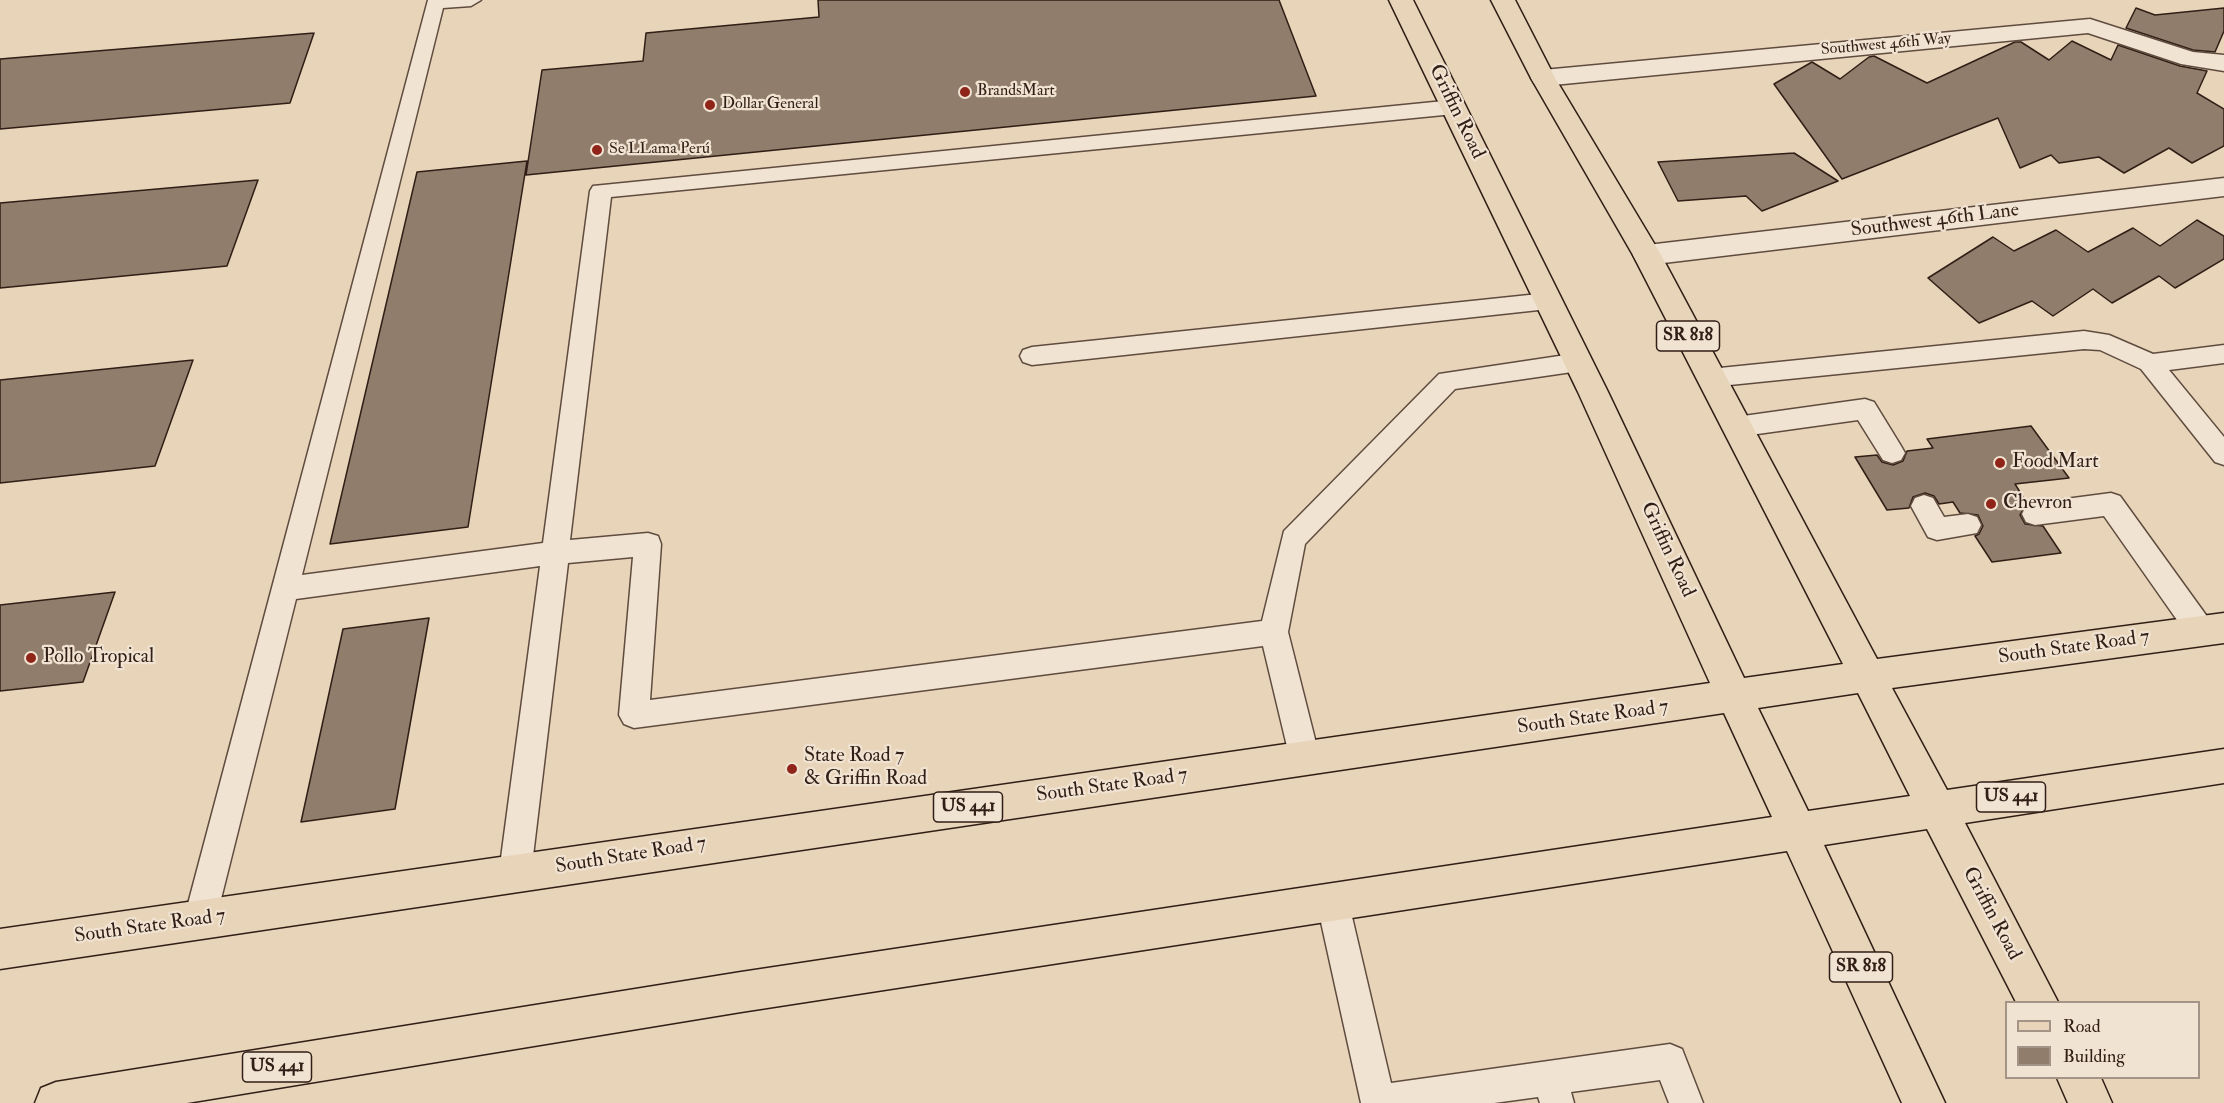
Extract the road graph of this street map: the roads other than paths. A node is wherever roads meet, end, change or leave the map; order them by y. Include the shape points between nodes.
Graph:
1 (471, 0) edge
2 (1401, 0) edge
3 (1503, 0) edge
4 (2224, 63) edge
5 (1543, 78) junction
6 (1454, 107) junction
7 (2224, 187) edge
8 (1647, 255) junction
9 (1548, 301) junction
10 (2224, 354) edge
11 (1032, 356) dead end
12 (1579, 362) junction
13 (2150, 363) junction
14 (1710, 378) junction
15 (1736, 427) junction
16 (1892, 453) dead end
17 (2224, 455) edge
18 (1924, 506) dead end
19 (2035, 514) dead end
20 (1968, 525) dead end
21 (555, 553) junction
22 (285, 589) junction
23 (2212, 629) edge
24 (1274, 632) junction
25 (1866, 676) junction
26 (1736, 697) junction
27 (1305, 759) junction
28 (2224, 766) edge
29 (1935, 809) junction
30 (1798, 830) junction
31 (515, 873) junction
32 (1334, 904) junction
33 (201, 919) junction
34 (0, 949) edge
35 (2037, 1001) edge
36 (2079, 1079) edge
37 (1553, 1091) edge
38 (131, 1096) edge
39 (56, 1103) edge
40 (1378, 1103) edge
41 (1686, 1103) edge
42 (1924, 1103) edge
43 (2091, 1103) edge

1 - 22 lane via 435,3
2 - 6 main road, Griffin Road / SR 818
3 - 5 main road, Griffin Road / SR 818
4 - 5 street, Southwest 46th Way via 2190,59 2090,26
5 - 8 main road, Griffin Road / SR 818
6 - 9 main road, Griffin Road / SR 818
6 - 21 lane via 601,191
7 - 8 street, Southwest 46th Lane
8 - 14 main road, Griffin Road / SR 818
9 - 11 lane
9 - 12 main road, Griffin Road / SR 818
10 - 13 lane
12 - 24 lane via 1448,381 1293,539
12 - 26 main road, Griffin Road / SR 818
13 - 14 lane via 2101,341 2084,340
13 - 17 lane
14 - 15 main road, Griffin Road / SR 818
15 - 16 lane via 1865,409
15 - 25 main road, Griffin Road / SR 818
18 - 20 lane via 1937,529
19 - 23 lane via 2110,504
21 - 22 lane
21 - 24 lane via 648,544 634,715
21 - 31 lane
22 - 33 lane
23 - 25 main road, South State Road 7 / US 441
24 - 27 lane
25 - 26 main road, South State Road 7 / US 441
25 - 29 main road, Griffin Road / SR 818
26 - 27 main road, South State Road 7 / US 441
26 - 30 main road, Griffin Road / SR 818
27 - 31 main road, South State Road 7 / US 441
28 - 29 main road, US 441
29 - 30 main road, US 441
29 - 35 main road, Griffin Road / SR 818
30 - 32 main road, US 441
30 - 42 main road, Griffin Road / SR 818
31 - 33 main road, South State Road 7 / US 441
32 - 38 main road, US 441 via 741,992
32 - 40 lane
33 - 34 main road, South State Road 7 / US 441
36 - 43 main road
37 - 40 lane
37 - 41 lane via 1670,1061
38 - 39 main road, US 441

